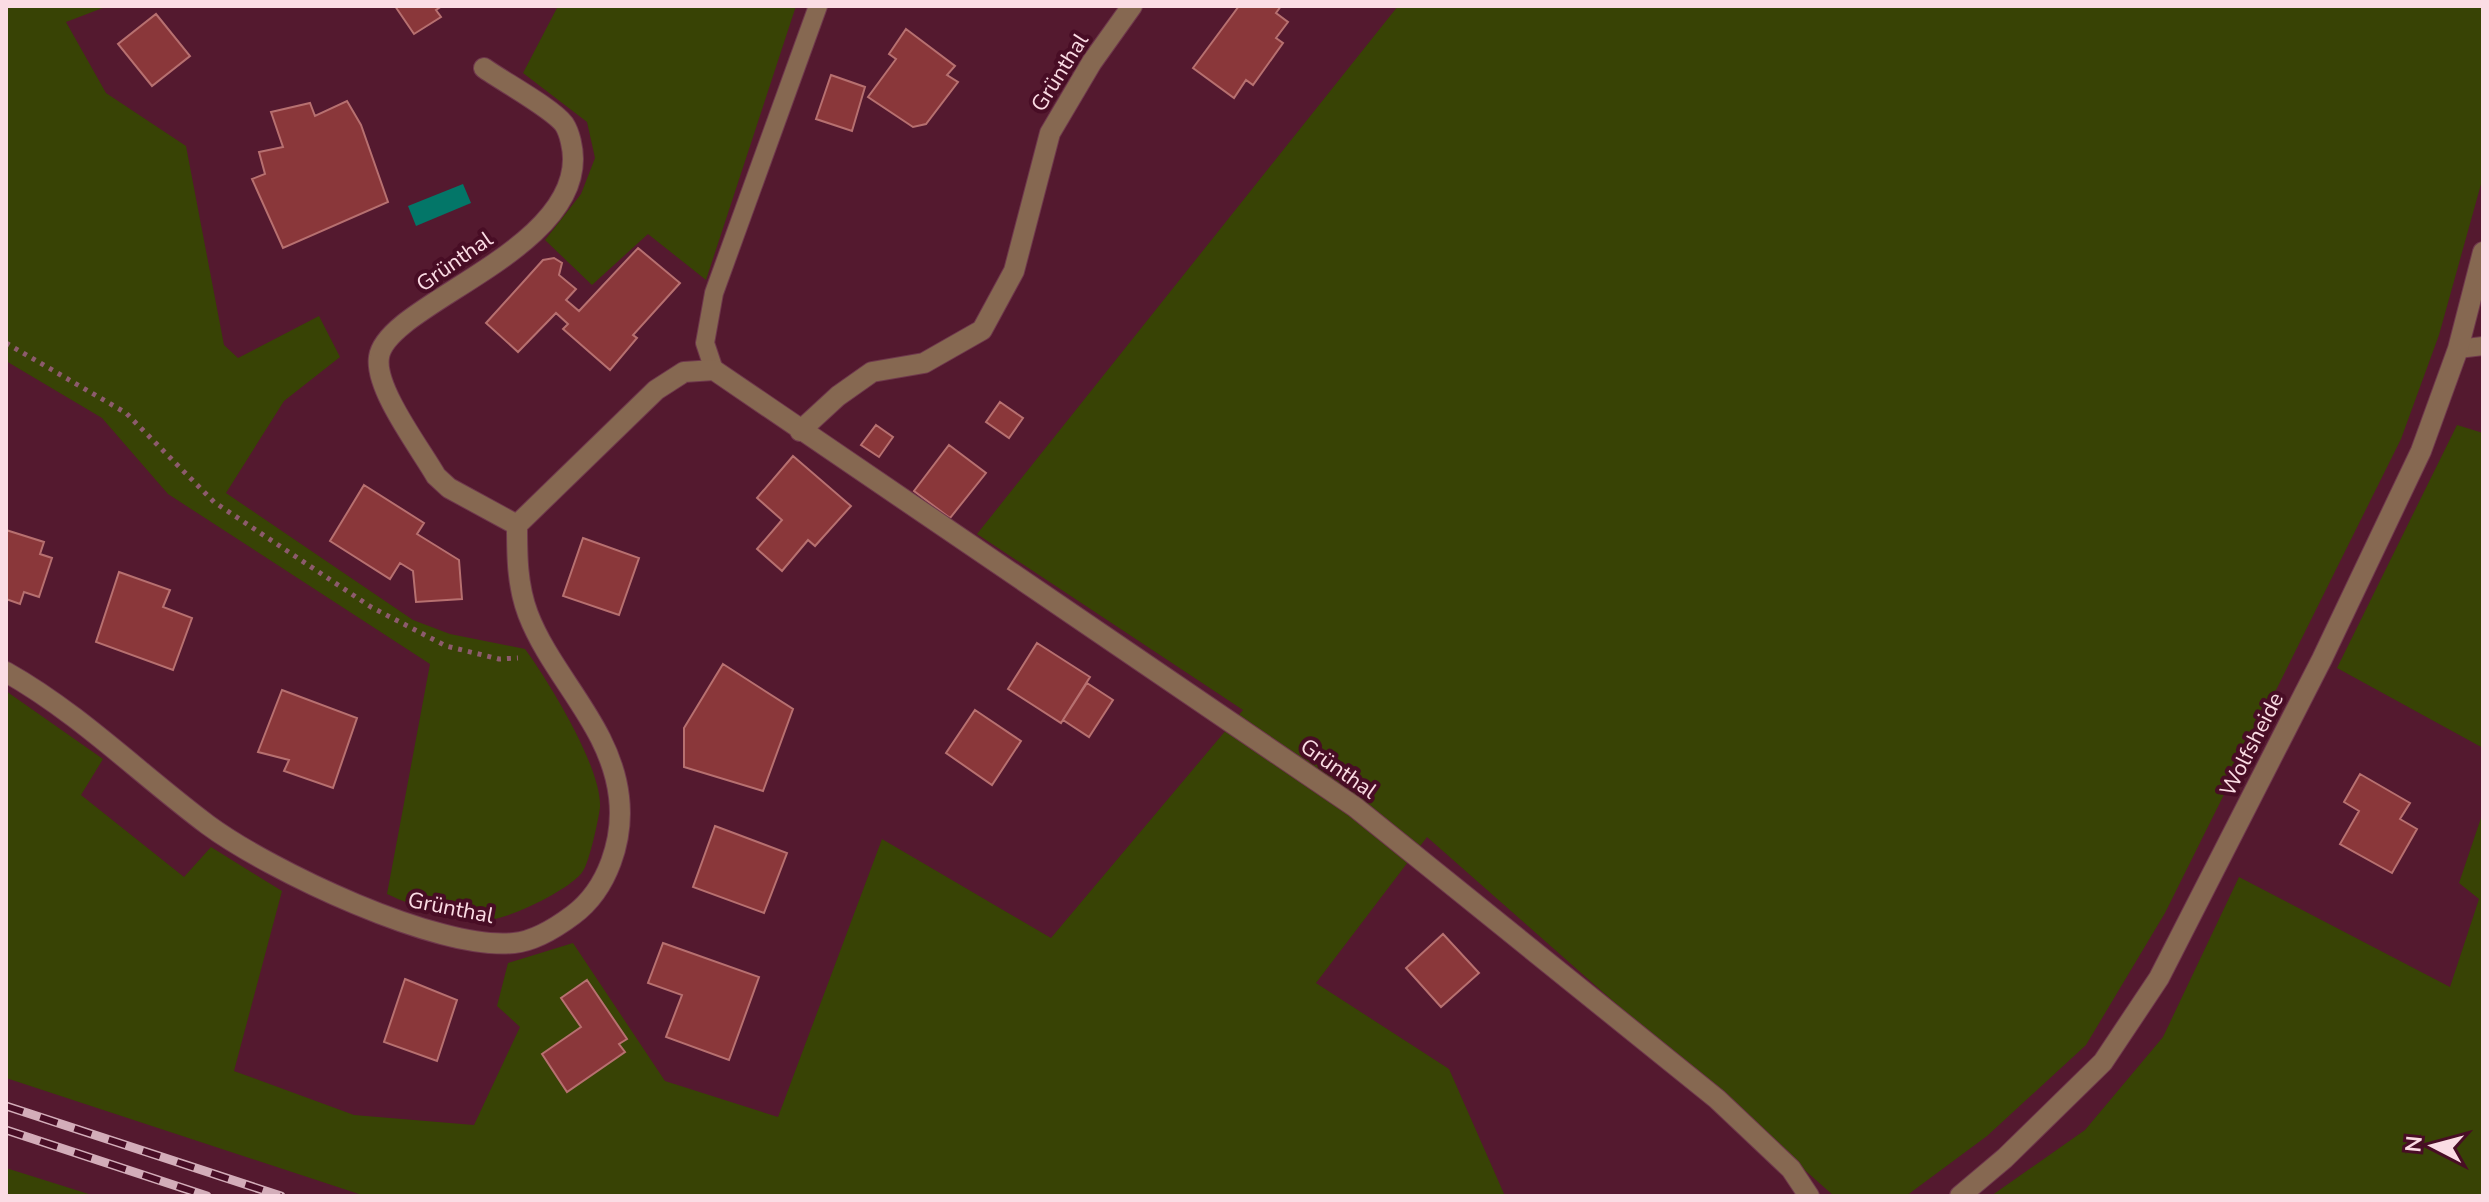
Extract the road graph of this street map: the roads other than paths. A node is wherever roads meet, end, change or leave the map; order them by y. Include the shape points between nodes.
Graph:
1 (818, 6) edge
2 (1132, 6) edge
3 (484, 68) dead end
4 (2483, 252) edge
5 (2483, 346) edge
6 (2458, 349) junction
7 (714, 370) junction
8 (800, 431) junction
9 (517, 525) junction
10 (6, 672) edge
11 (1809, 1196) edge
12 (1960, 1196) edge

1 - 7 lane via 714,293 705,343
2 - 8 street, Grünthal via 1050,133 1014,271 982,330 924,363 872,372
3 - 9 street, Grünthal via 564,124 573,149 573,172 562,200 531,234 498,263 398,329 383,342 378,358 381,382 436,476
4 - 6 street, Wolfsheide
5 - 6 lane
6 - 12 street, Wolfsheide via 2421,451 2159,978 2103,1062
7 - 8 street, Grünthal
7 - 9 street via 684,372 656,390
8 - 11 street, Grünthal via 1355,807 1717,1099 1791,1169
9 - 10 street, Grünthal via 516,564 528,614 601,738 620,797 614,859 590,903 553,929 515,943 463,938 391,920 244,849

